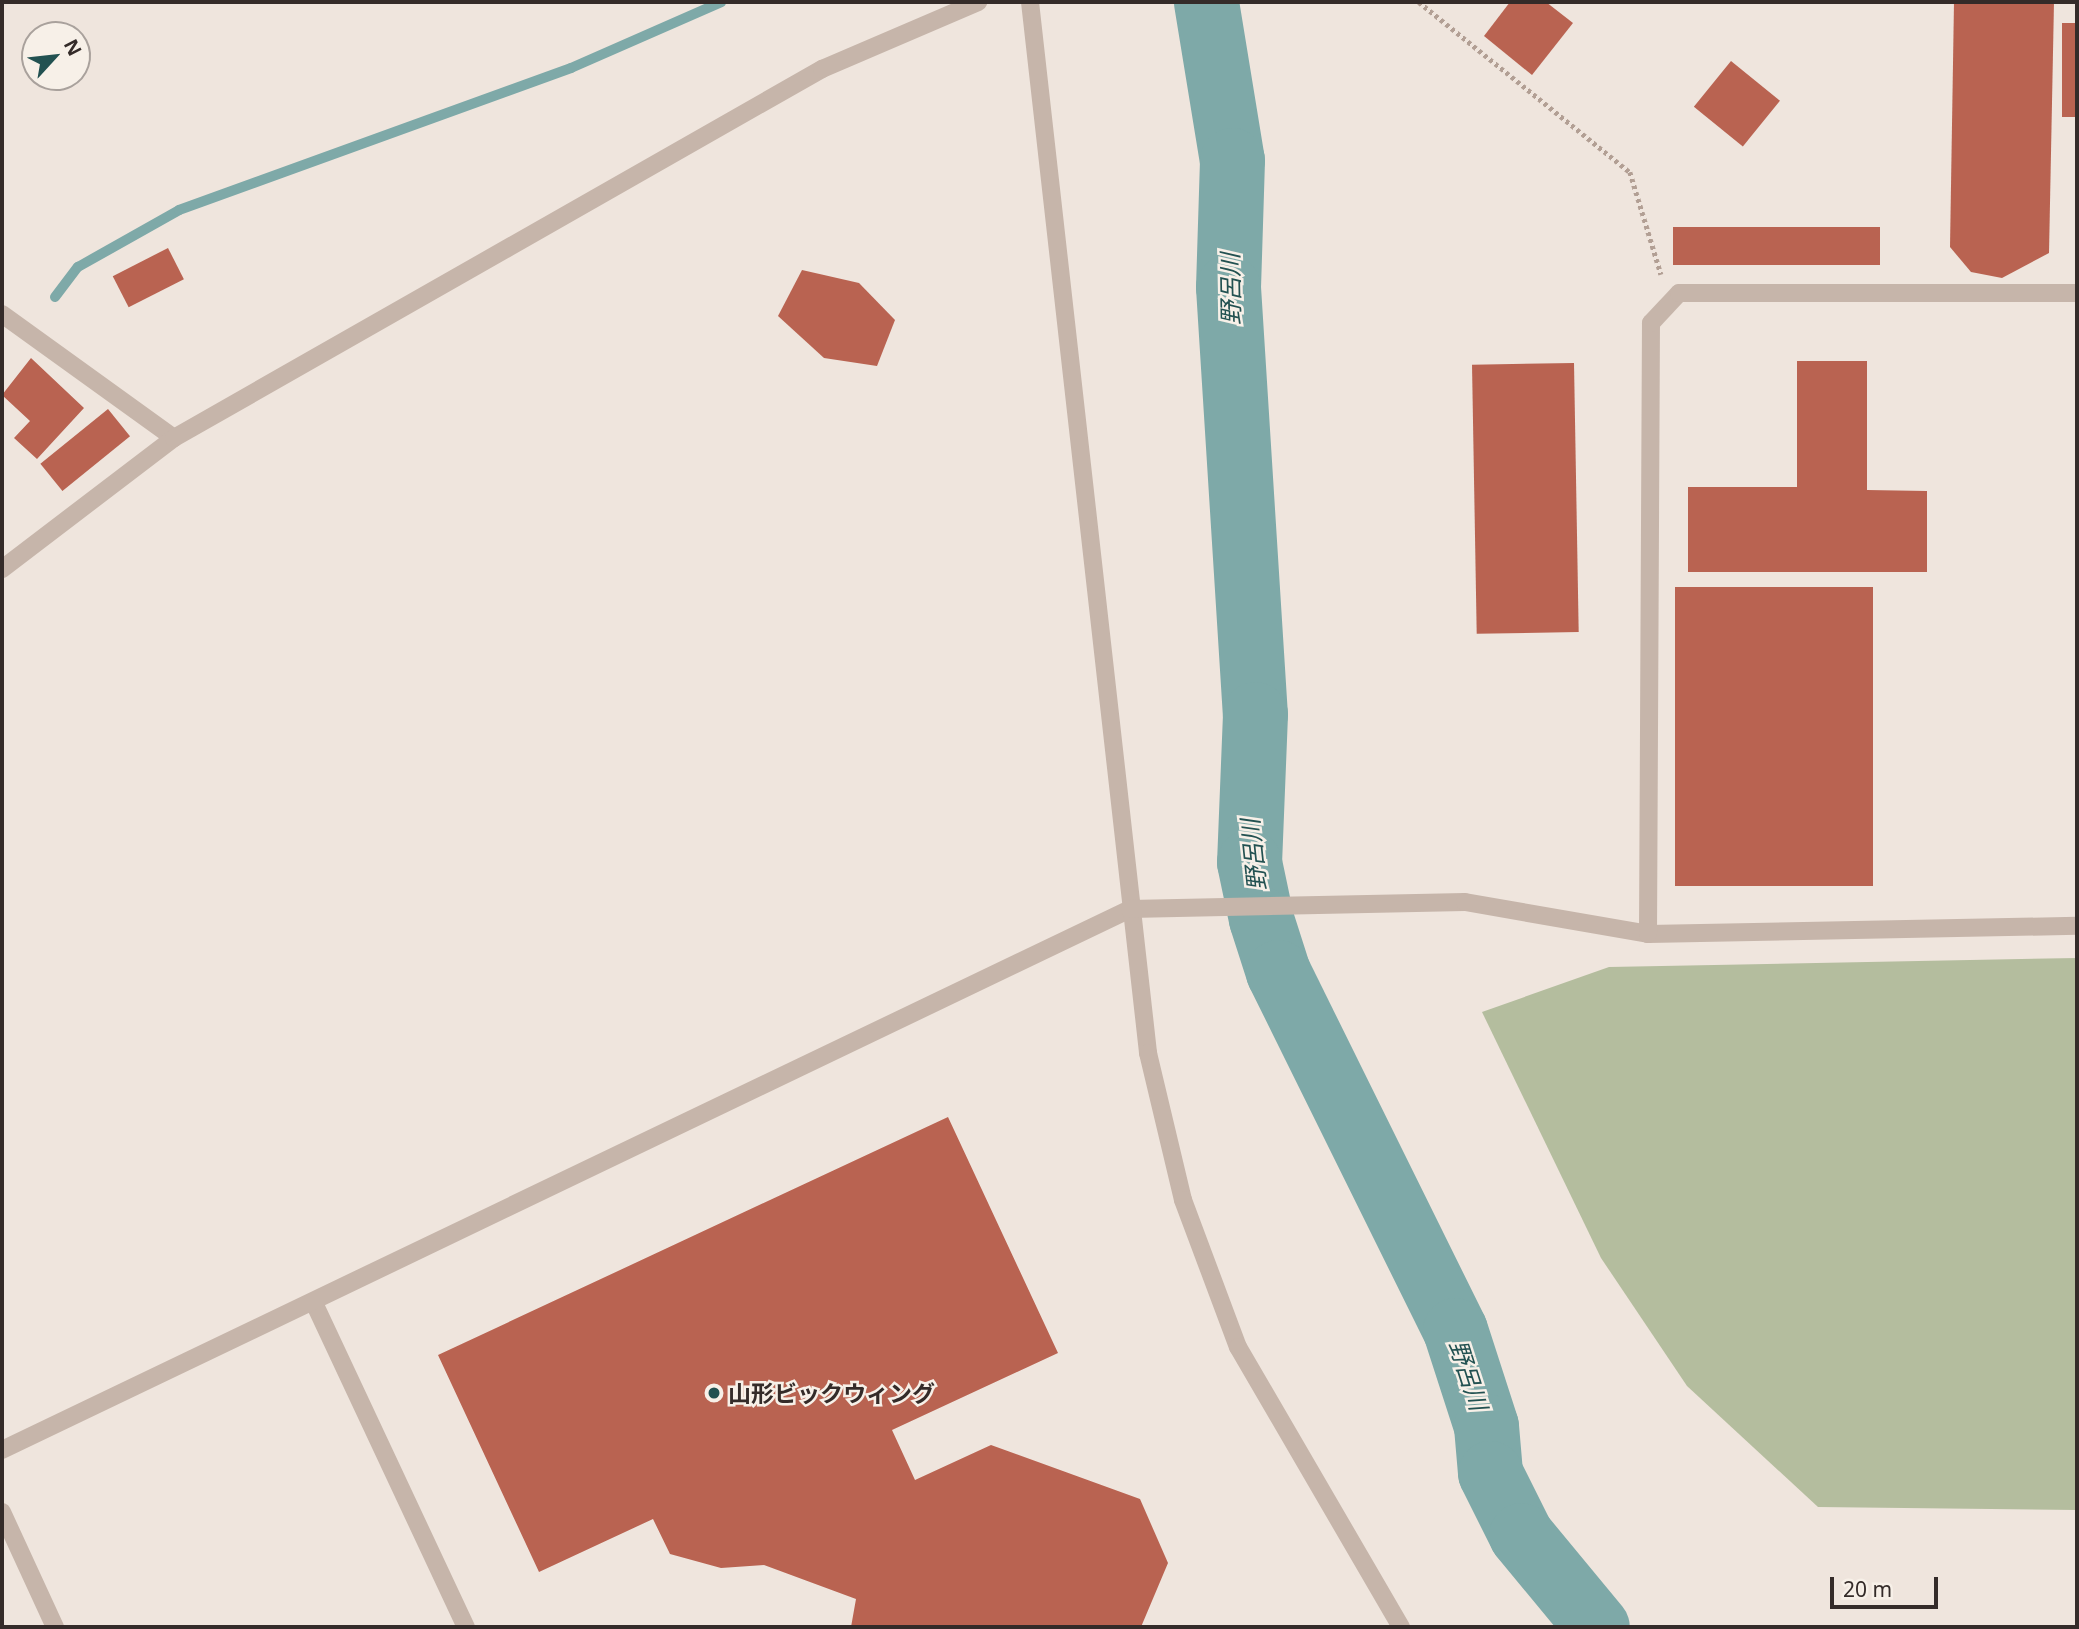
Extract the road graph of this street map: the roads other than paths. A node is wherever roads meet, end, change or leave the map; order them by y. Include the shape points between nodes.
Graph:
1 (978, 2) edge
2 (1030, 2) edge
3 (2077, 293) edge
4 (2, 314) edge
5 (174, 438) junction
6 (2, 569) edge
7 (1130, 909) junction
8 (2077, 926) edge
9 (1648, 934) junction
10 (314, 1305) junction
11 (2, 1450) edge
12 (2, 1512) edge
13 (54, 1627) edge
14 (466, 1627) edge
15 (1401, 1627) edge

1 - 5 street via 822,69
2 - 7 street
3 - 9 street via 1679,293 1651,323
4 - 5 street
5 - 6 street
7 - 9 street via 1225,902 1465,902
7 - 10 street
7 - 15 street via 1148,1053 1183,1200 1238,1347
8 - 9 street
10 - 11 street
10 - 14 street
12 - 13 street

